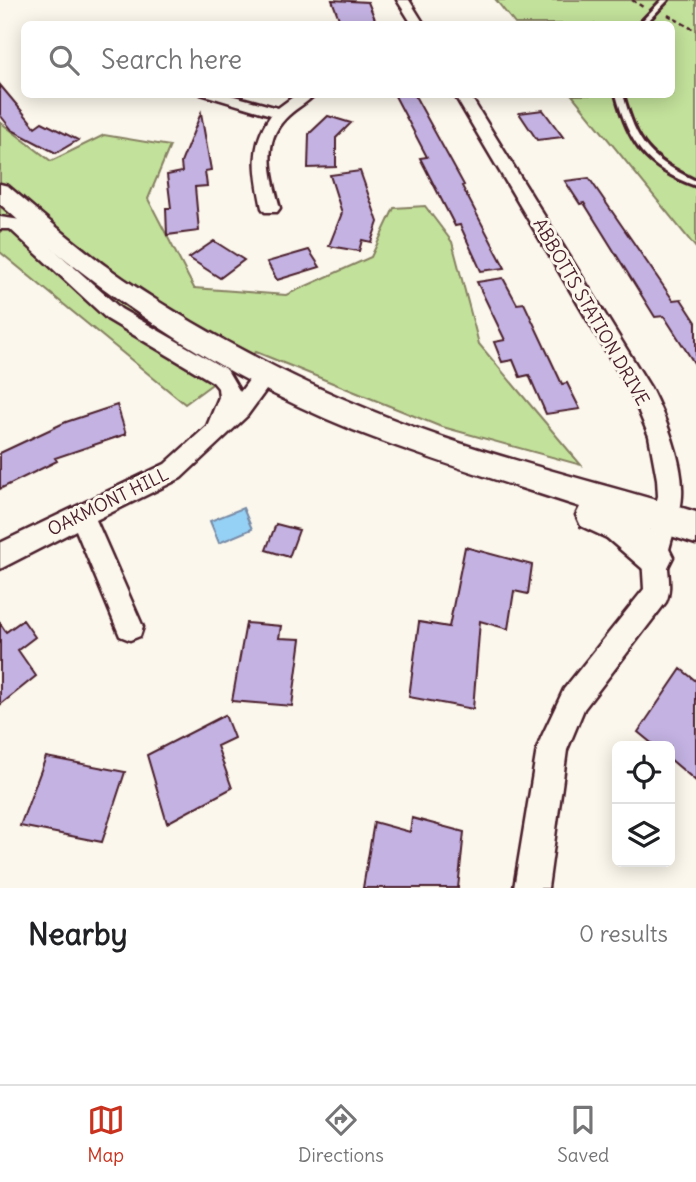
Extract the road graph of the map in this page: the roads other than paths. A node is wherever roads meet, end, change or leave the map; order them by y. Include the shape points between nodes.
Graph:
1 (403, 0) edge
2 (665, 0) edge
3 (416, 21) edge
4 (645, 21) edge
5 (223, 98) edge
6 (302, 98) edge
7 (463, 98) edge
8 (620, 98) edge
9 (279, 113) junction
10 (696, 184) edge
11 (3, 206) edge
12 (271, 208) dead end
13 (266, 375) junction
14 (214, 434) junction
15 (467, 457) junction
16 (82, 516) junction
17 (680, 524) edge
18 (655, 556) junction
19 (0, 557) edge
20 (130, 627) dead end
21 (531, 888) edge

1 - 3 street
2 - 4 lane
5 - 9 street
6 - 9 street
7 - 17 street, ABBOTTS STATION DRIVE via 642,393 660,436 670,496
8 - 10 lane via 628,130 645,155
9 - 12 street via 262,141 261,168
11 - 13 main road via 114,285
11 - 14 street via 15,224 114,314 230,385 232,395
13 - 14 street, OAKMONT HILL
13 - 15 main road via 362,420
14 - 16 street, OAKMONT HILL via 173,471
15 - 17 main road
15 - 18 main road via 485,484 614,521
16 - 19 street, OAKMONT HILL
16 - 20 street
17 - 18 street, ABBOTTS STATION DRIVE
18 - 21 street, ABBOTTS STATION DRIVE via 657,593 574,699 552,749

